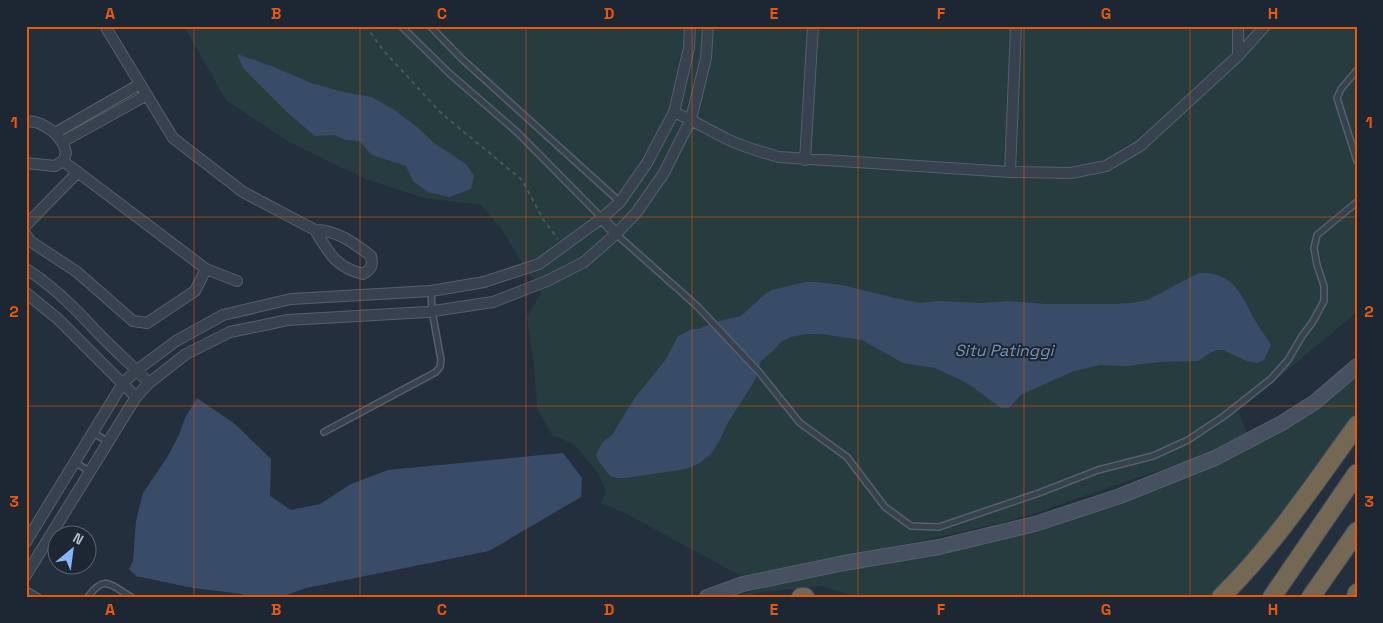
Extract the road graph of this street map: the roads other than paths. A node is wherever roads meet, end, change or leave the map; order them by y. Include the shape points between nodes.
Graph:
1 (105, 26) edge
2 (401, 26) edge
3 (430, 26) edge
4 (690, 26) edge
5 (708, 26) edge
6 (814, 26) edge
7 (1016, 26) edge
8 (1238, 26) edge
9 (1265, 26) edge
10 (1238, 56) junction
11 (1357, 70) edge
12 (140, 84) junction
13 (147, 95) junction
14 (674, 112) junction
15 (691, 120) junction
16 (26, 122) edge
17 (55, 133) junction
18 (62, 142) junction
19 (805, 160) junction
20 (63, 161) junction
21 (1357, 161) edge
22 (26, 164) edge
23 (78, 172) junction
24 (1010, 172) junction
25 (620, 202) junction
26 (1357, 202) edge
27 (636, 214) junction
28 (602, 218) junction
29 (26, 225) edge
30 (315, 230) junction
31 (616, 234) junction
32 (26, 235) edge
33 (26, 270) edge
34 (206, 270) junction
35 (238, 281) dead end
36 (430, 291) junction
37 (26, 293) edge
38 (432, 311) junction
39 (97, 331) junction
40 (84, 344) junction
41 (1357, 366) edge
42 (138, 370) junction
43 (149, 382) junction
44 (123, 383) junction
45 (136, 397) junction
46 (1357, 425) edge
47 (324, 432) dead end
48 (92, 433) junction
49 (109, 442) junction
50 (75, 462) junction
51 (90, 472) junction
52 (1357, 473) edge
53 (1357, 531) edge
54 (26, 542) edge
55 (26, 575) edge
56 (26, 590) edge
57 (38, 597) edge
58 (88, 597) edge
59 (131, 597) edge
60 (707, 597) edge
61 (801, 597) edge
62 (806, 597) edge
63 (1221, 597) edge
64 (1272, 597) edge
65 (1311, 597) edge

1 - 12 street
2 - 28 lane via 518,133
3 - 25 lane
4 - 14 street
5 - 15 street via 706,58
6 - 19 street
7 - 24 street
8 - 10 street
9 - 10 street
10 - 24 street via 1140,146 1106,166 1071,173
11 - 21 lane via 1336,98
12 - 13 street
12 - 17 street
13 - 18 street
13 - 30 street via 173,138 243,192
14 - 15 street
14 - 25 street via 647,163
15 - 19 street via 749,149
15 - 27 street via 664,173
16 - 17 street via 41,124
17 - 18 street
18 - 20 street via 66,153
19 - 24 street
20 - 22 street via 55,166
20 - 23 street
23 - 29 street
23 - 34 street
25 - 27 street
25 - 28 street
26 - 31 lane via 1317,235 1314,248 1324,286 1324,301 1312,323 1288,360 1270,380 1224,416 1188,440 1153,456 1098,470 939,527 911,526 885,507 847,457 800,423 760,372 697,306
27 - 31 street
28 - 31 street
28 - 36 street via 539,264 484,282
30 - 30 street via 326,230 348,239 371,256 373,264 370,270 364,274 342,267
31 - 38 street via 584,262 548,281 492,302
32 - 34 street via 30,241 78,272 133,321 147,323 195,291
33 - 39 street via 63,297
34 - 35 street
36 - 38 lane
36 - 42 street via 290,299 223,315 176,341
37 - 40 street
38 - 43 street via 288,320 230,332 186,354
38 - 47 lane via 441,360 436,372
39 - 40 street
39 - 42 street
40 - 44 street
41 - 60 main road via 1315,402 1282,423 1215,458 1120,496 1035,524 939,547 743,584
42 - 43 street
42 - 44 street
43 - 45 street
44 - 45 street
44 - 48 street
45 - 49 street
46 - 63 highway via 1286,524
48 - 49 lane
48 - 50 street
49 - 51 street
50 - 51 lane
50 - 54 street
51 - 55 street
52 - 64 highway
53 - 65 highway
56 - 57 lane
58 - 59 lane via 103,583
61 - 62 highway

